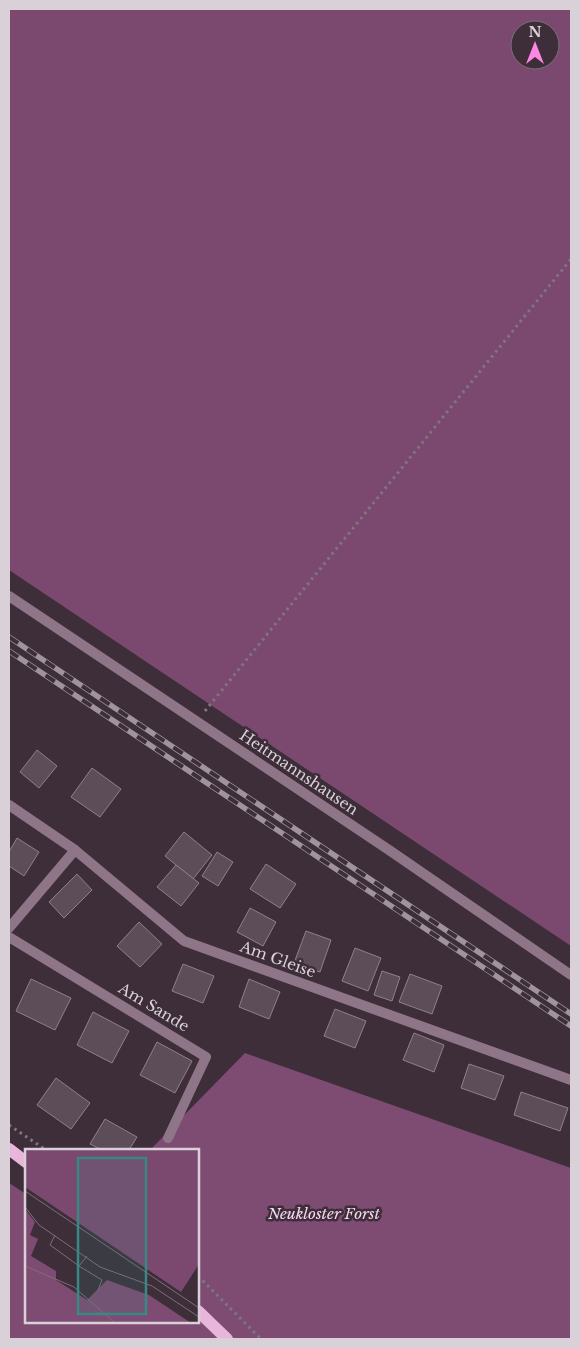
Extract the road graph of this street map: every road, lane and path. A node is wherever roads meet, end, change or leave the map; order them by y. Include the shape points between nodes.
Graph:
1 (571, 259) edge
2 (9, 596) edge
3 (197, 722) junction
4 (9, 805) edge
5 (75, 850) junction
6 (9, 928) edge
7 (9, 937) edge
8 (571, 975) edge
9 (571, 1080) edge
10 (9, 1125) edge
11 (168, 1138) dead end
12 (45, 1149) edge
13 (9, 1150) edge
14 (25, 1161) edge
15 (199, 1277) edge
16 (199, 1312) edge
17 (227, 1339) edge
18 (261, 1339) edge

1 - 3 path
2 - 3 street, Heitmannshausen
3 - 8 street, Heitmannshausen
4 - 5 street, Am Gleise
5 - 6 street
5 - 9 street, Am Gleise via 184,941
7 - 11 street, Am Sande via 206,1057
10 - 12 path
13 - 14 main road
15 - 18 path
16 - 17 main road

